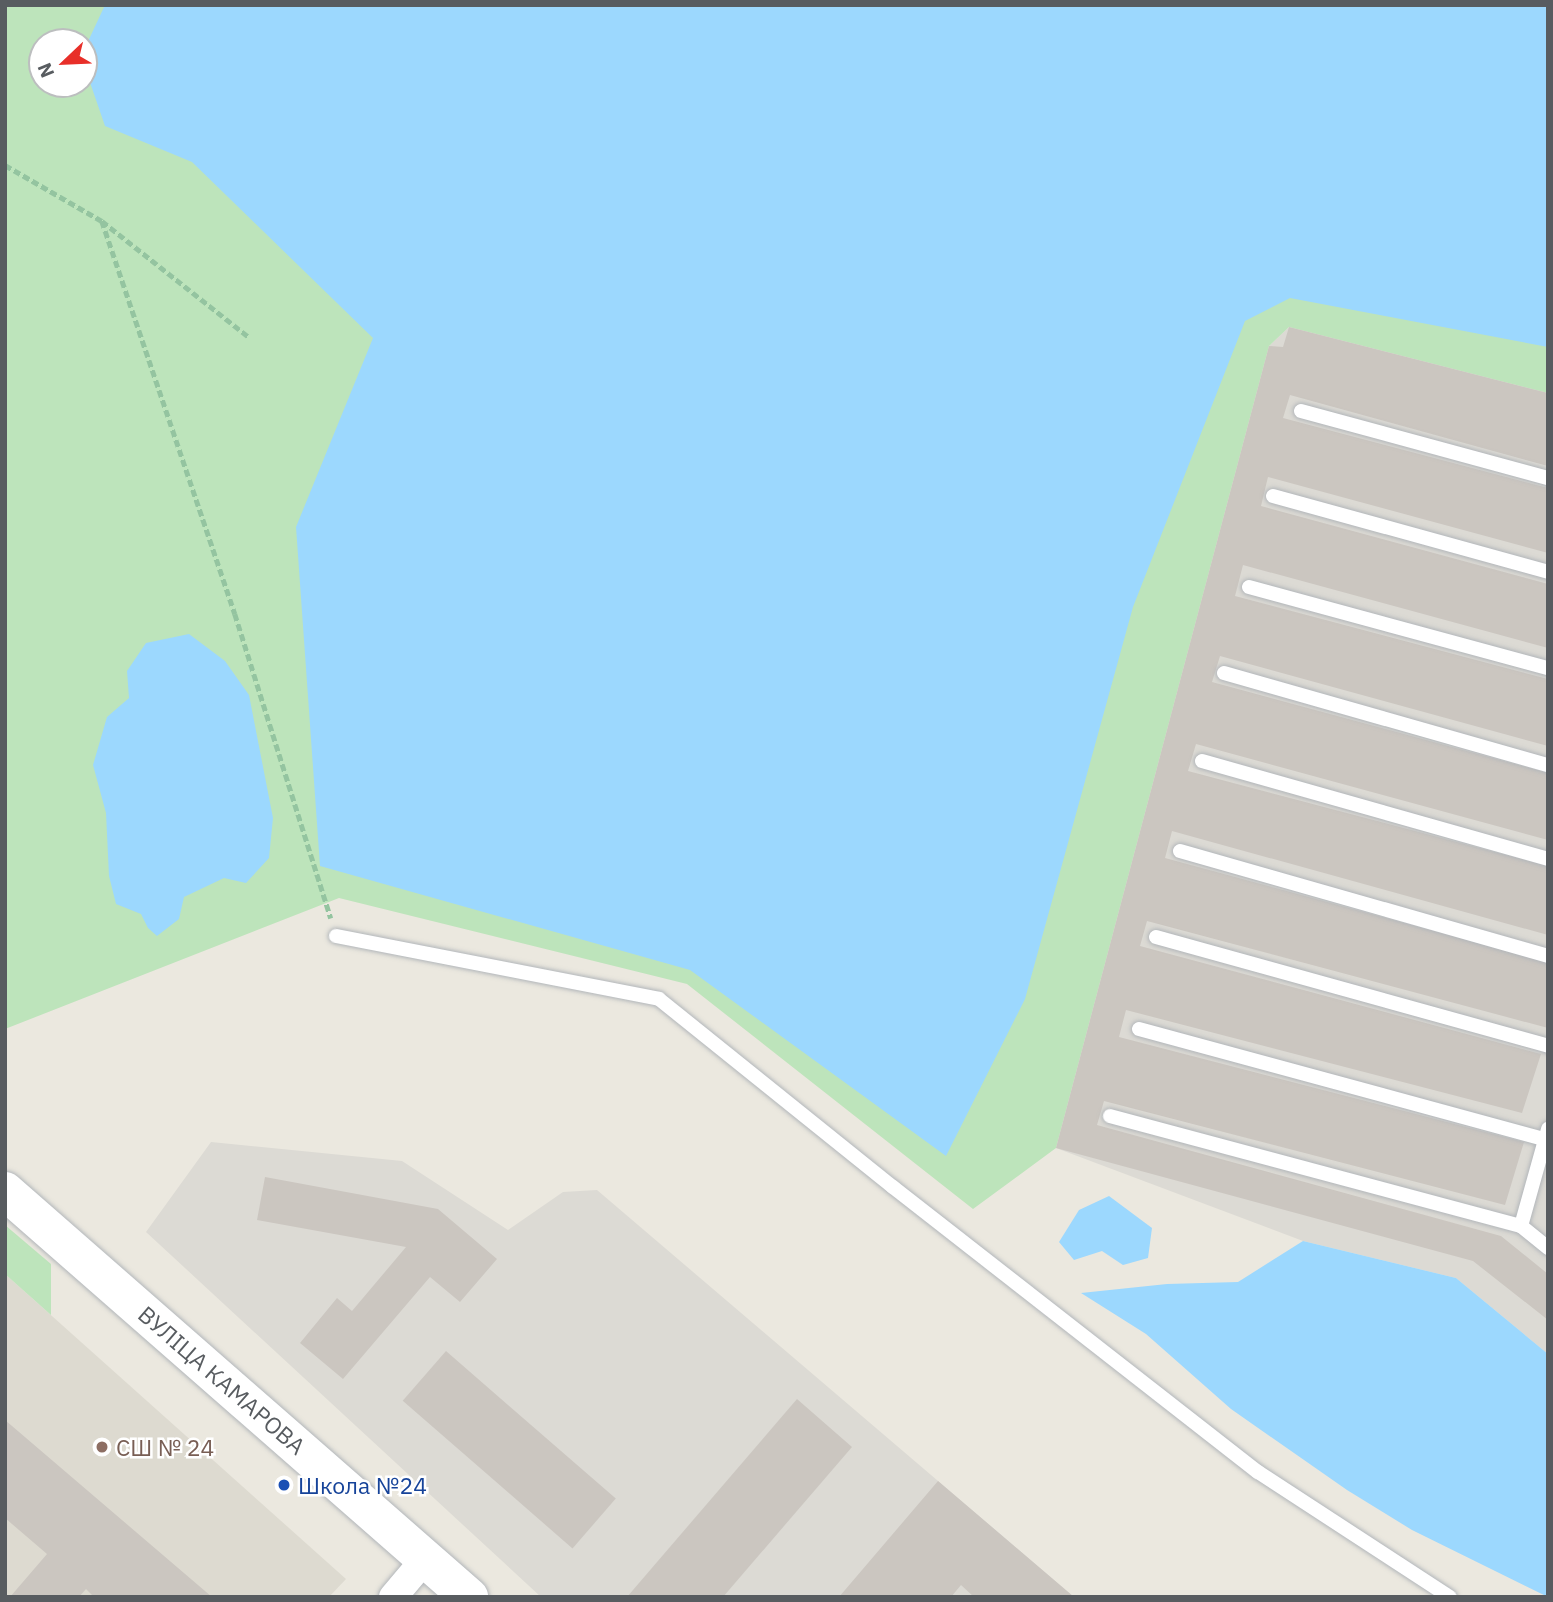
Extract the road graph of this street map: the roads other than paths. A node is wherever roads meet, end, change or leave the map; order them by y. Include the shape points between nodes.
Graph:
1 (1301, 411) dead end
2 (1548, 478) edge
3 (1273, 496) dead end
4 (1548, 572) edge
5 (1249, 587) dead end
6 (1548, 668) edge
7 (1224, 673) dead end
8 (1202, 761) dead end
9 (1548, 765) edge
10 (1180, 852) dead end
11 (1548, 859) edge
12 (336, 936) road end
13 (1156, 937) dead end
14 (1548, 956) edge
15 (1139, 1029) dead end
16 (1548, 1046) edge
17 (1110, 1116) dead end
18 (1547, 1136) edge
19 (5, 1191) edge
20 (1521, 1226) junction
21 (1548, 1248) edge
22 (426, 1558) junction
23 (393, 1597) edge
24 (469, 1597) edge
25 (1450, 1597) edge

1 - 2 lane
3 - 4 lane
5 - 6 lane
7 - 9 lane
8 - 11 lane
10 - 14 lane
12 - 25 lane via 659,999 1258,1472
13 - 16 lane
15 - 18 lane
17 - 20 lane
18 - 20 lane
19 - 22 street, ВУЛІЦА КАМАРОВА
20 - 21 lane
22 - 23 street
22 - 24 street, ВУЛІЦА КАМАРОВА

